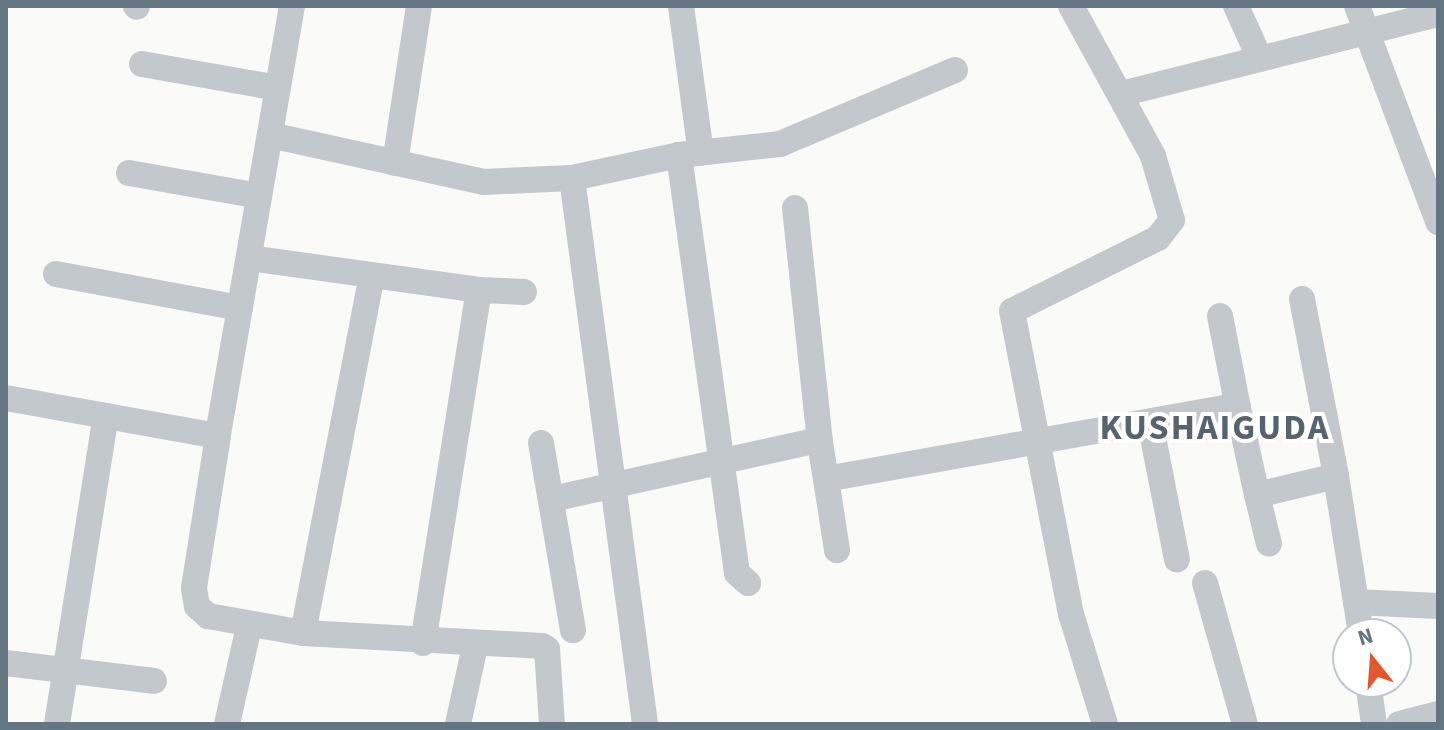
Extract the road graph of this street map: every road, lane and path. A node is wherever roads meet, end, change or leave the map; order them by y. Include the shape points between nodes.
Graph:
1 (292, 6) edge
2 (419, 6) edge
3 (681, 6) edge
4 (1071, 6) edge
5 (1236, 6) edge
6 (1357, 6) edge
7 (1438, 14) edge
8 (1369, 31) junction
9 (1260, 59) junction
10 (142, 64) dead end
11 (955, 70) dead end
12 (278, 88) junction
13 (1121, 94) junction
14 (270, 135) junction
15 (690, 154) junction
16 (395, 163) junction
17 (129, 173) dead end
18 (572, 178) junction
19 (259, 196) junction
20 (795, 208) dead end
21 (1438, 222) edge
22 (249, 258) junction
23 (56, 274) dead end
24 (372, 276) junction
25 (479, 290) junction
26 (524, 292) dead end
27 (1302, 299) dead end
28 (240, 308) junction
29 (1220, 316) dead end
30 (6, 398) edge
31 (1238, 408) junction
32 (106, 416) junction
33 (1150, 422) junction
34 (218, 436) junction
35 (820, 442) junction
36 (1042, 442) junction
37 (541, 443) dead end
38 (722, 465) junction
39 (1336, 476) junction
40 (826, 479) junction
41 (613, 486) junction
42 (1257, 495) junction
43 (552, 499) junction
44 (1269, 544) dead end
45 (837, 550) dead end
46 (1177, 559) dead end
47 (748, 583) dead end
48 (1205, 583) dead end
49 (1356, 602) junction
50 (1438, 606) edge
51 (1358, 618) edge
52 (249, 626) junction
53 (573, 630) dead end
54 (303, 633) junction
55 (423, 643) junction
56 (475, 646) junction
57 (6, 663) edge
58 (65, 671) junction
59 (154, 681) dead end
60 (1370, 698) edge
61 (1438, 714) edge
62 (57, 724) edge
63 (227, 724) edge
64 (458, 724) edge
65 (552, 724) edge
66 (645, 724) edge
67 (1105, 724) edge
68 (1245, 724) edge
69 (1374, 724) edge
70 (1399, 724) edge

1 - 12 street
2 - 16 street
3 - 15 street
4 - 13 street
5 - 9 street
6 - 8 street
7 - 8 street
8 - 9 street
8 - 21 street
9 - 13 street
10 - 12 street
11 - 15 street via 780,144
12 - 14 street
13 - 36 street via 1153,156 1172,220 1158,238 1013,307
14 - 16 street
14 - 19 street
15 - 18 street
15 - 38 street
16 - 18 street via 483,182
17 - 19 street
18 - 41 street
19 - 22 street
20 - 35 street
22 - 24 street
22 - 28 street
23 - 28 street
24 - 25 street
24 - 54 street
25 - 26 street
25 - 55 street
27 - 39 street
28 - 34 street
29 - 31 street
30 - 32 street
31 - 33 street
31 - 42 street
32 - 34 street
32 - 58 street
33 - 36 street
33 - 46 street
34 - 52 street via 197,606 208,616
35 - 38 street
35 - 40 street
36 - 40 street
36 - 67 street via 1071,614
37 - 43 street
38 - 41 street
38 - 47 street via 737,573
39 - 42 street
39 - 49 street
40 - 45 street
41 - 43 street
41 - 66 street
42 - 44 street
43 - 53 street
48 - 68 street
49 - 50 street
49 - 51 street
52 - 54 street
52 - 63 street
54 - 55 street
55 - 56 street
56 - 64 street
56 - 65 street via 547,649
57 - 58 street
58 - 59 street
58 - 62 street
60 - 69 street
61 - 70 street

